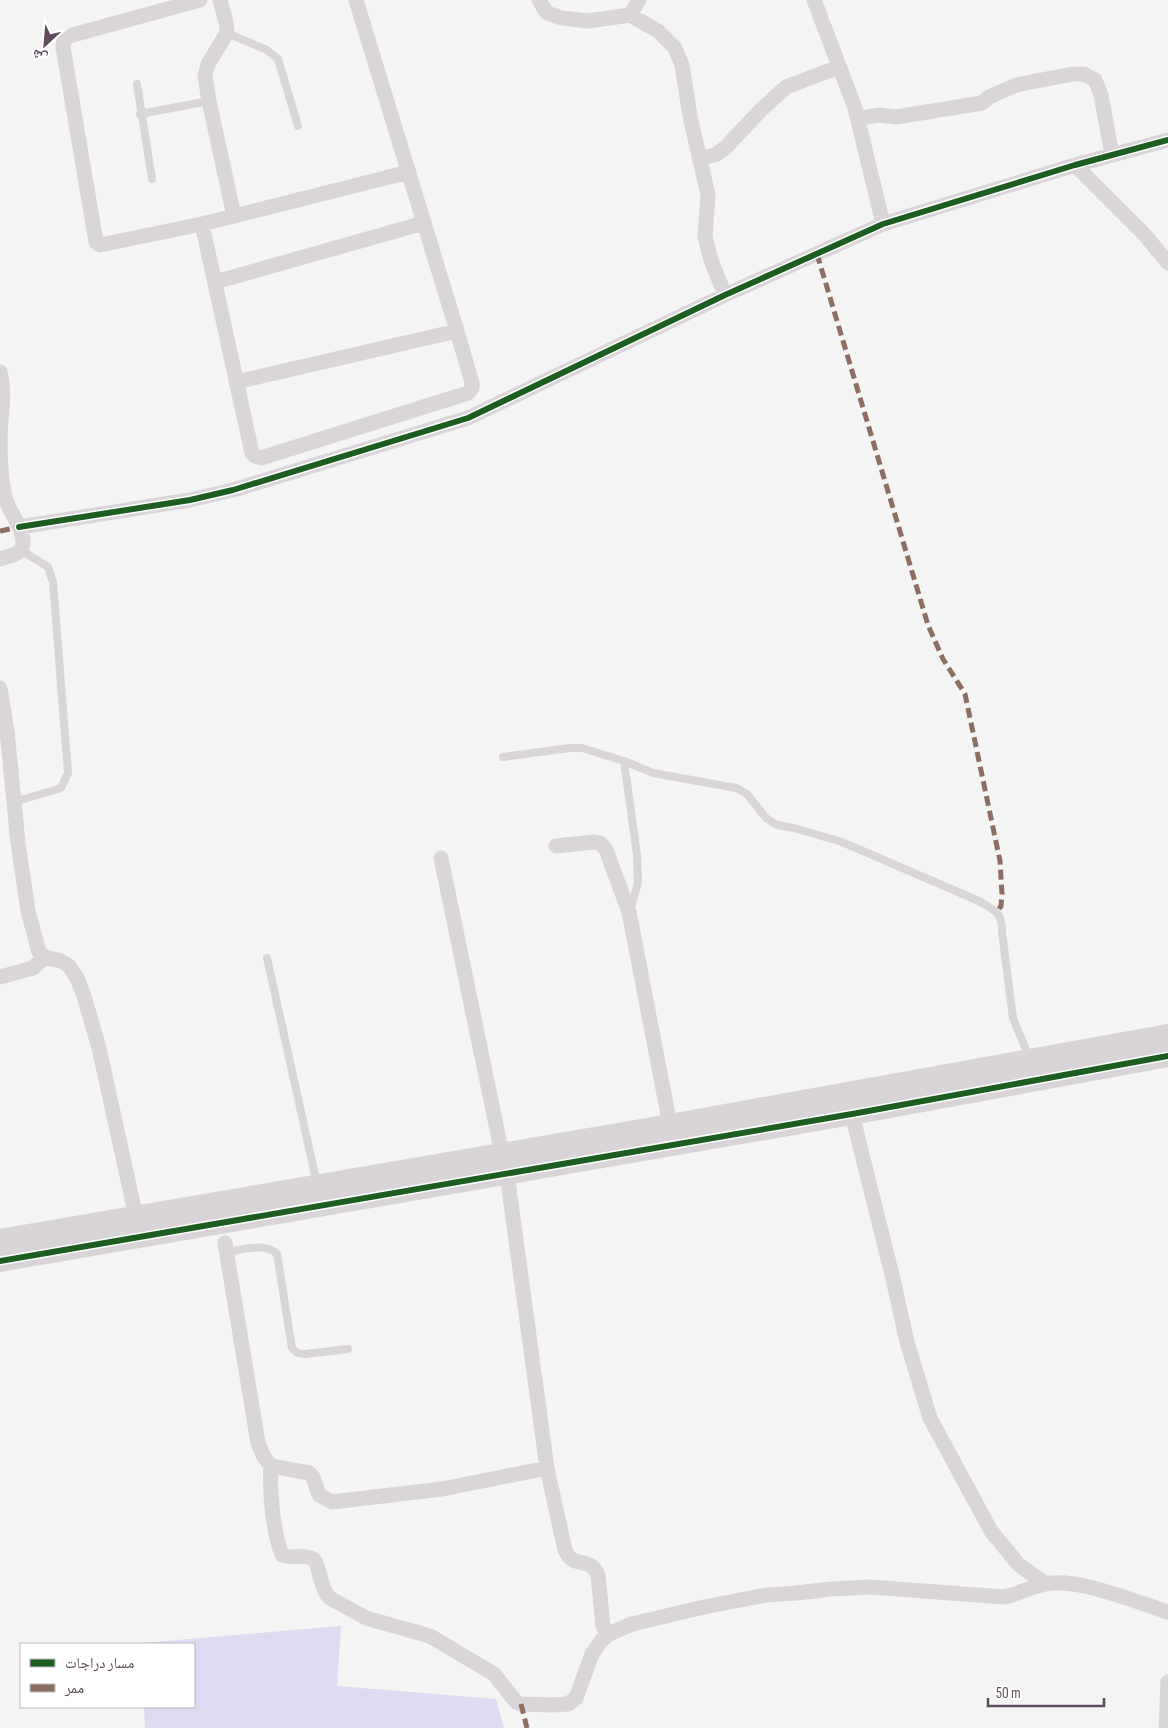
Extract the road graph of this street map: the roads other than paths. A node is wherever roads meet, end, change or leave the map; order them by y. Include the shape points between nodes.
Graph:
1 (200, 0) edge
2 (220, 0) edge
3 (356, 0) edge
4 (539, 0) edge
5 (639, 0) edge
6 (814, 0) edge
7 (162, 5) edge
8 (630, 16) junction
9 (227, 33) junction
10 (840, 67) junction
11 (137, 84) dead end
12 (209, 101) junction
13 (140, 114) junction
14 (858, 119) junction
15 (298, 126) dead end
16 (1168, 140) edge
17 (1112, 155) junction
18 (699, 158) junction
19 (1075, 165) junction
20 (409, 172) junction
21 (152, 179) dead end
22 (234, 216) junction
23 (424, 223) junction
24 (202, 224) junction
25 (883, 224) junction
26 (1168, 263) edge
27 (215, 282) junction
28 (726, 295) junction
29 (457, 331) junction
30 (0, 372) edge
31 (236, 382) junction
32 (19, 527) junction
33 (21, 550) junction
34 (0, 559) edge
35 (0, 688) edge
36 (503, 758) dead end
37 (624, 761) junction
38 (7, 802) edge
39 (556, 846) dead end
40 (441, 858) dead end
41 (629, 912) junction
42 (45, 957) junction
43 (267, 958) dead end
44 (0, 976) edge
45 (1168, 1035) edge
46 (1168, 1056) edge
47 (1030, 1061) junction
48 (852, 1114) junction
49 (670, 1125) junction
50 (504, 1164) junction
51 (317, 1186) junction
52 (136, 1217) junction
53 (0, 1240) edge
54 (226, 1248) joint
55 (0, 1261) edge
56 (348, 1349) dead end
57 (271, 1466) junction
58 (547, 1468) junction
59 (1046, 1584) junction
60 (1168, 1612) edge
61 (609, 1634) junction
62 (1168, 1682) edge
63 (1166, 1728) edge

1 - 7 street
2 - 9 street
3 - 20 street
4 - 8 street via 547,13 562,18 588,21
5 - 8 street
6 - 10 street
7 - 24 street via 69,36 64,41 94,238 100,245
8 - 18 street via 658,31 675,48 682,65
9 - 12 street via 208,64
9 - 15 lane via 267,50 278,59
10 - 14 street
10 - 18 street via 786,87 725,148 715,155
11 - 13 lane
12 - 13 lane
12 - 22 street
13 - 21 lane
14 - 17 street via 877,115 896,117 982,103 1016,85 1084,74 1095,80 1101,95
14 - 25 street
16 - 17 street
17 - 19 street
18 - 28 street via 708,195 705,237
19 - 25 street
19 - 26 street via 1144,234
20 - 22 street
20 - 23 street
22 - 24 street
23 - 27 street
23 - 29 street
24 - 27 street
25 - 28 street
27 - 31 street
28 - 32 street via 468,418 233,490 190,500
29 - 31 street
29 - 31 street via 472,383 468,392 261,458 252,452
30 - 32 street via 4,403 0,440 4,492
32 - 33 street via 23,544
33 - 34 street
33 - 38 lane via 48,568 53,582 68,773 61,788
35 - 38 street via 7,731
36 - 37 lane via 582,748
37 - 41 lane via 638,883
37 - 47 lane via 653,773 736,788 747,794 766,818 777,825 842,842 979,900 997,912 1002,921 1013,1018
38 - 42 street via 28,911 39,952
39 - 41 street via 600,843 606,850
40 - 50 street
41 - 49 street
42 - 44 street via 33,968
42 - 52 street via 69,966 84,996 99,1048
43 - 51 lane
45 - 47 street
46 - 48 street
47 - 49 street
48 - 50 street
48 - 59 street via 907,1342 930,1418 991,1531 1019,1565
49 - 50 street
50 - 51 street
50 - 55 street
50 - 58 street
51 - 52 street
52 - 53 street
54 - 56 lane via 266,1247 277,1254 292,1348 297,1353
54 - 57 street via 258,1443
57 - 58 street via 309,1473 319,1495 332,1502 442,1489
57 - 61 street via 270,1491 277,1543 282,1555 316,1561 322,1586 330,1598 366,1618 430,1636 494,1674 516,1702 551,1705 572,1702 592,1654
58 - 61 street via 565,1550 574,1561 595,1568 603,1626
59 - 60 street via 1065,1583 1095,1589
59 - 61 street via 1004,1597 870,1587 766,1595 632,1624
62 - 63 street

